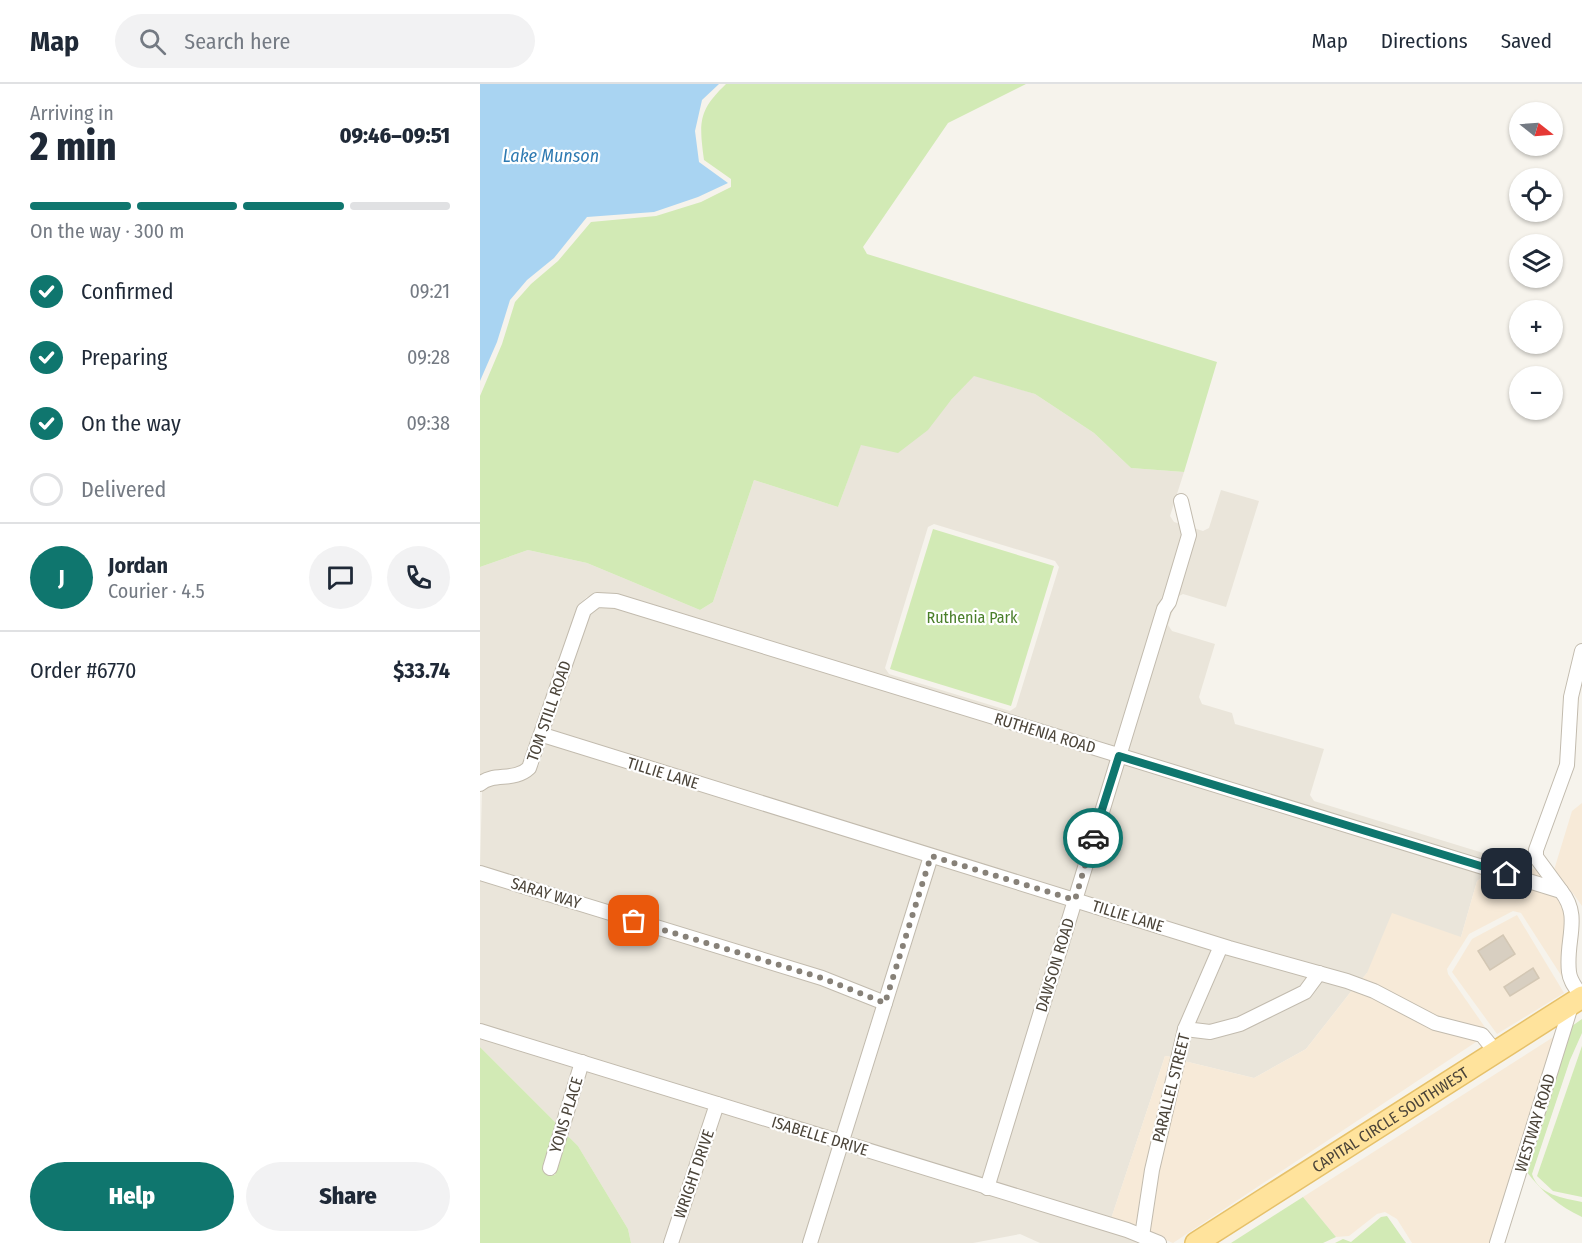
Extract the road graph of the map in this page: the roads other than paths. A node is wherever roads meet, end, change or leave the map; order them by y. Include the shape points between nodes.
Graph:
1 (1181, 501) dead end
2 (589, 604) joint
3 (1582, 651) edge
4 (543, 735) junction
5 (1119, 756) junction
6 (480, 784) edge
7 (931, 856) junction
8 (480, 873) edge
9 (1561, 891) junction
10 (1075, 900) junction
11 (1221, 946) junction
12 (1319, 973) junction
13 (1579, 999) edge
14 (885, 1003) junction
15 (1185, 1029) junction
16 (480, 1031) edge
17 (1495, 1051) junction
18 (582, 1062) junction
19 (717, 1104) junction
20 (842, 1143) junction
21 (550, 1168) dead end
22 (987, 1188) junction
23 (1142, 1236) junction
24 (671, 1243) edge
25 (810, 1243) edge
26 (1159, 1243) edge
27 (1196, 1243) edge
28 (1497, 1243) edge

1 - 5 street, DAWSON ROAD via 1189,535 1186,550
2 - 4 street, TOM STILL ROAD via 580,619
2 - 5 street, RUTHENIA ROAD via 605,598 616,601
3 - 9 street via 1571,697 1567,765 1536,850 1536,857
4 - 6 street, TOM STILL ROAD via 534,762 524,773 489,778
4 - 7 street, TILLIE LANE
5 - 9 street, RUTHENIA ROAD
5 - 10 street, DAWSON ROAD
7 - 10 street, TILLIE LANE
7 - 14 street
8 - 14 street, SARAY WAY via 822,978
9 - 13 street via 1578,910 1569,970
10 - 11 street, TILLIE LANE
10 - 22 street, DAWSON ROAD
11 - 12 street, TILLIE LANE
11 - 15 street, PARALLEL STREET
12 - 15 street via 1305,992 1240,1024 1210,1032
12 - 17 street, TILLIE LANE via 1374,991 1435,1023 1482,1035
13 - 17 main road, CAPITAL CIRCLE SOUTHWEST
13 - 28 street, WESTWAY ROAD
14 - 20 street
15 - 23 street, PARALLEL STREET via 1154,1159
16 - 18 street, ISABELLE DRIVE
17 - 27 main road, CAPITAL CIRCLE SOUTHWEST
18 - 19 street, ISABELLE DRIVE
18 - 21 street, YONS PLACE
19 - 20 street, ISABELLE DRIVE
19 - 24 street, WRIGHT DRIVE
20 - 22 street, ISABELLE DRIVE
20 - 25 street
22 - 23 street, ISABELLE DRIVE
23 - 26 street, ISABELLE DRIVE

